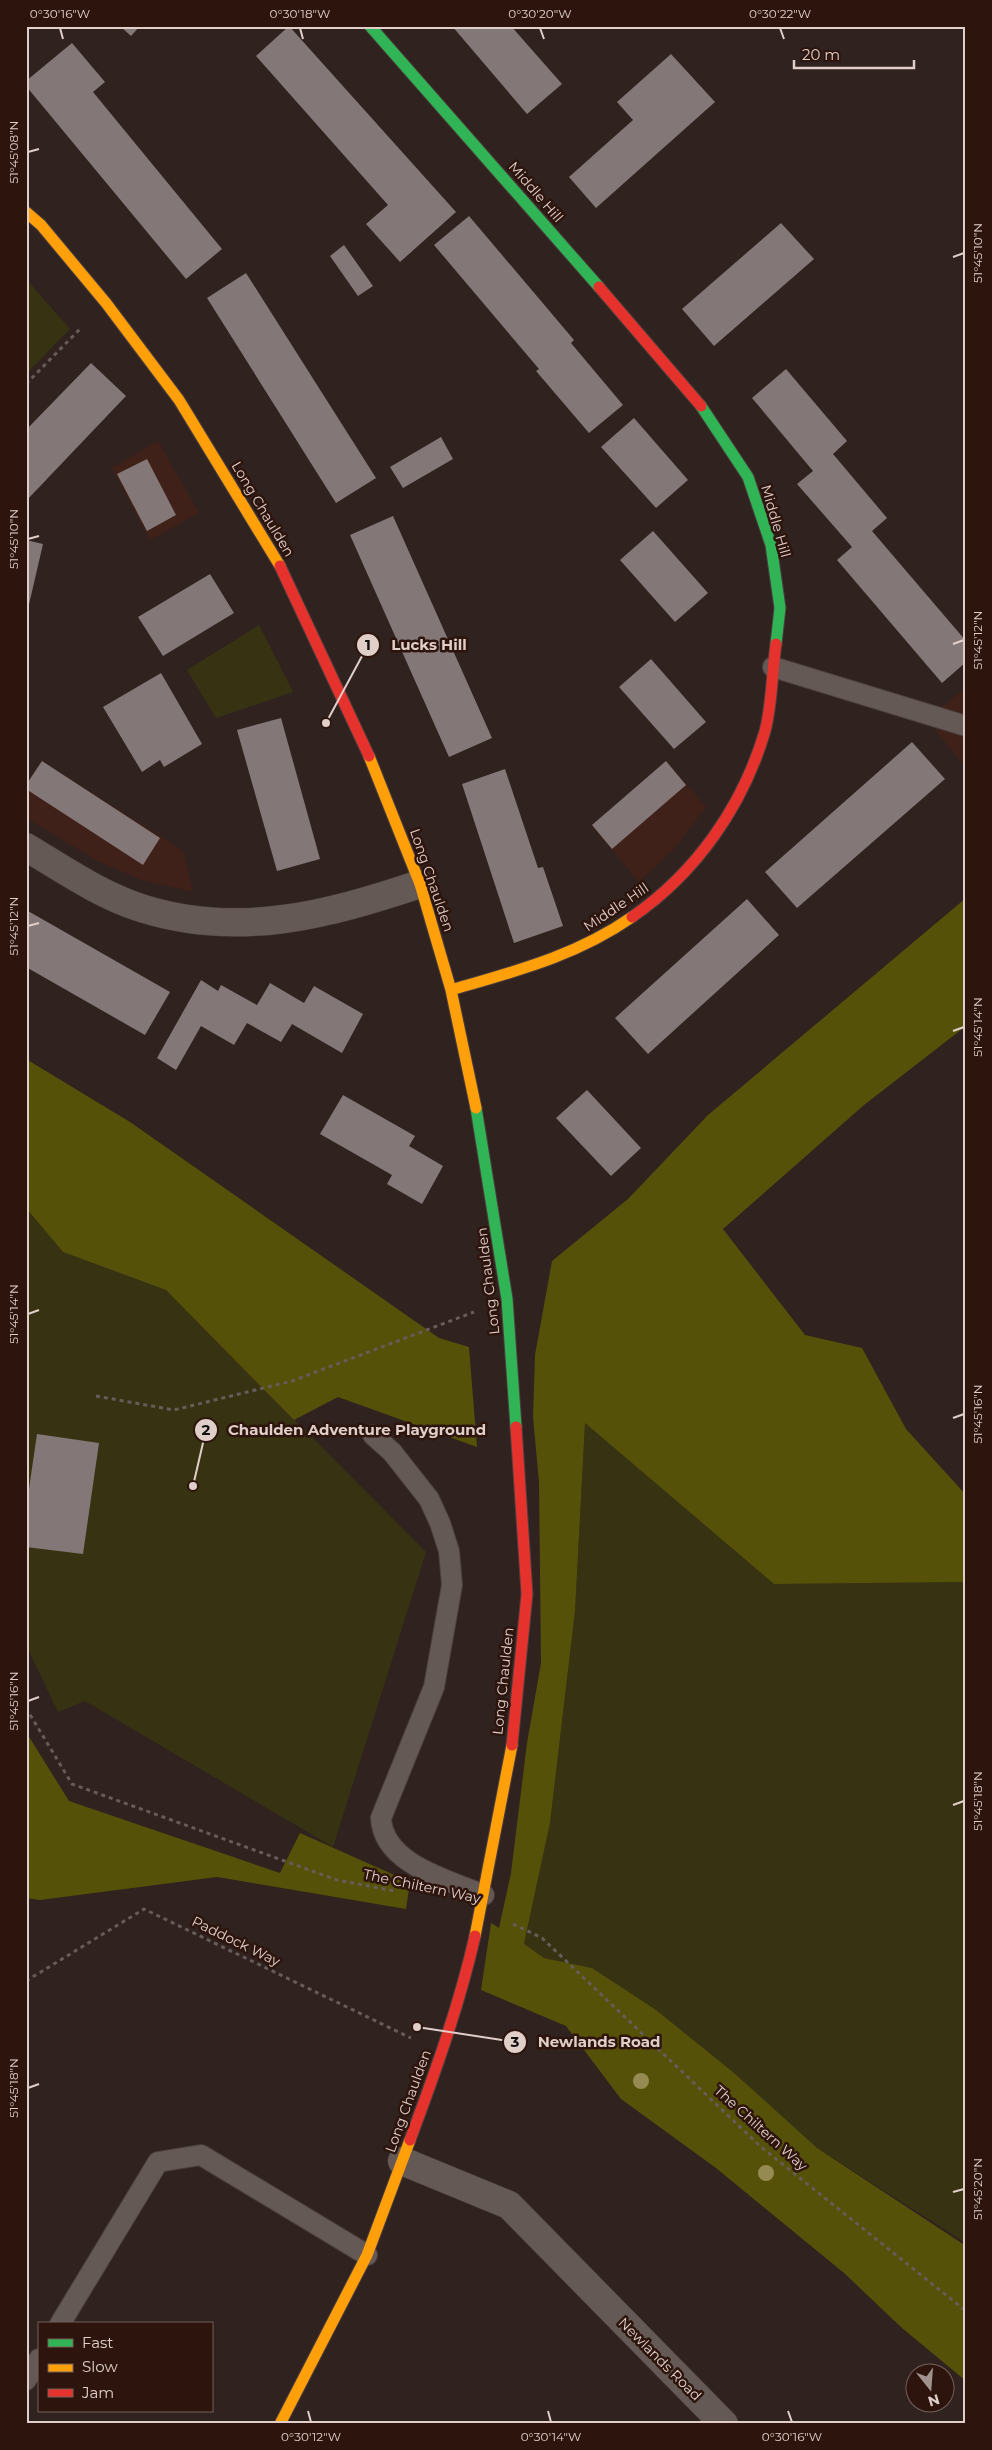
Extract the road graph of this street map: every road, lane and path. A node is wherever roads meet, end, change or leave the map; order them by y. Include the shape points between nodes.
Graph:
1 (370, 26) edge
2 (26, 212) edge
3 (106, 303) junction
4 (26, 384) edge
5 (773, 667) junction
6 (966, 726) edge
7 (26, 847) edge
8 (420, 884) junction
9 (451, 990) junction
10 (507, 1300) junction
11 (96, 1396) dead end
12 (373, 1435) dead end
13 (26, 1708) edge
14 (404, 1893) dead end
15 (482, 1901) junction
16 (26, 1981) edge
17 (442, 2054) junction
18 (402, 2161) junction
19 (367, 2255) junction
20 (966, 2312) edge
21 (61, 2322) edge
22 (38, 2362) edge
23 (26, 2380) edge
24 (280, 2424) edge
25 (724, 2424) edge

1 - 5 street, Middle Hill via 688,388 717,427 748,477 771,545 780,608
2 - 3 street, Long Chaulden via 41,225
3 - 4 path
3 - 8 street, Long Chaulden via 179,400 278,560 369,756
5 - 6 lane
5 - 9 street, Middle Hill via 765,730 742,792 703,853 657,900 605,936 552,960
7 - 8 street via 85,883 140,908 191,919 239,924 291,920 342,909
8 - 9 street, Long Chaulden
9 - 10 street, Long Chaulden via 482,1134
10 - 11 path via 292,1381 174,1410
10 - 15 street, Long Chaulden via 527,1594 512,1745
12 - 15 lane via 392,1452 429,1499 448,1551 452,1585 434,1687 381,1818 381,1829 385,1838 413,1866
13 - 14 path, The Chiltern Way via 72,1784 337,1880
15 - 17 street, Long Chaulden via 465,1978
15 - 20 path, The Chiltern Way via 542,1938 761,2147
16 - 17 path, Paddock Way via 144,1909
17 - 18 street, Long Chaulden
18 - 19 street, Long Chaulden
18 - 25 street, Newlands Road via 509,2205
19 - 21 lane via 201,2155 158,2162
19 - 24 street, Long Chaulden
22 - 23 lane

